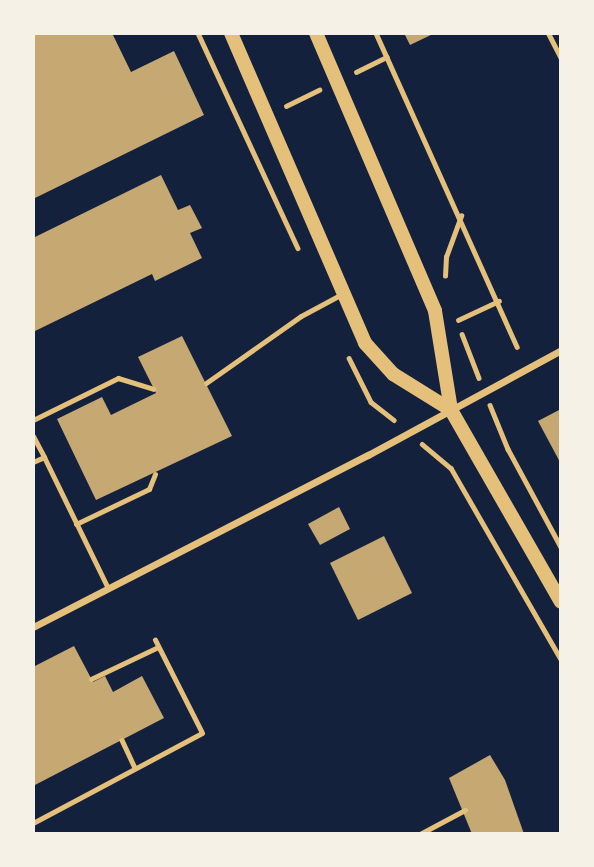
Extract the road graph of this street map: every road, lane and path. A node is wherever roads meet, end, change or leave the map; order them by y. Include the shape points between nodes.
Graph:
1 (198, 33) edge
2 (231, 33) edge
3 (316, 33) edge
4 (376, 33) edge
5 (548, 33) edge
6 (387, 57) junction
7 (561, 58) edge
8 (352, 73) dead end
9 (323, 88) dead end
10 (265, 116) junction
11 (461, 216) junction
12 (289, 229) dead end
13 (444, 289) dead end
14 (342, 294) junction
15 (499, 301) junction
16 (453, 310) dead end
17 (517, 346) dead end
18 (561, 350) edge
19 (206, 383) dead end
20 (153, 389) dead end
21 (451, 410) junction
22 (33, 420) edge
23 (33, 436) edge
24 (513, 456) dead end
25 (44, 457) junction
26 (33, 463) edge
27 (155, 474) dead end
28 (457, 484) dead end
29 (76, 524) junction
30 (561, 547) edge
31 (108, 589) junction
32 (561, 602) edge
33 (33, 627) edge
34 (155, 640) dead end
35 (158, 647) junction
36 (561, 659) edge
37 (91, 679) dead end
38 (122, 740) dead end
39 (135, 768) junction
40 (465, 810) dead end
41 (33, 823) edge
42 (420, 834) edge

1 - 12 path
2 - 10 main road
3 - 21 main road via 435,312
4 - 6 path
5 - 7 lane
6 - 8 path
6 - 11 path
9 - 10 path
10 - 14 main road
11 - 13 path via 446,257
11 - 15 path
14 - 19 lane via 301,316
14 - 21 main road via 376,358
15 - 16 path via 457,321
15 - 17 path
18 - 21 street
20 - 22 lane via 118,378
21 - 31 street
21 - 32 main road
23 - 25 lane
24 - 30 path
25 - 26 lane
25 - 29 lane
27 - 29 lane via 149,489
28 - 36 path
29 - 31 lane
31 - 33 street
34 - 35 path
35 - 37 path
35 - 39 path via 202,733
38 - 39 path
39 - 41 path
40 - 42 path

